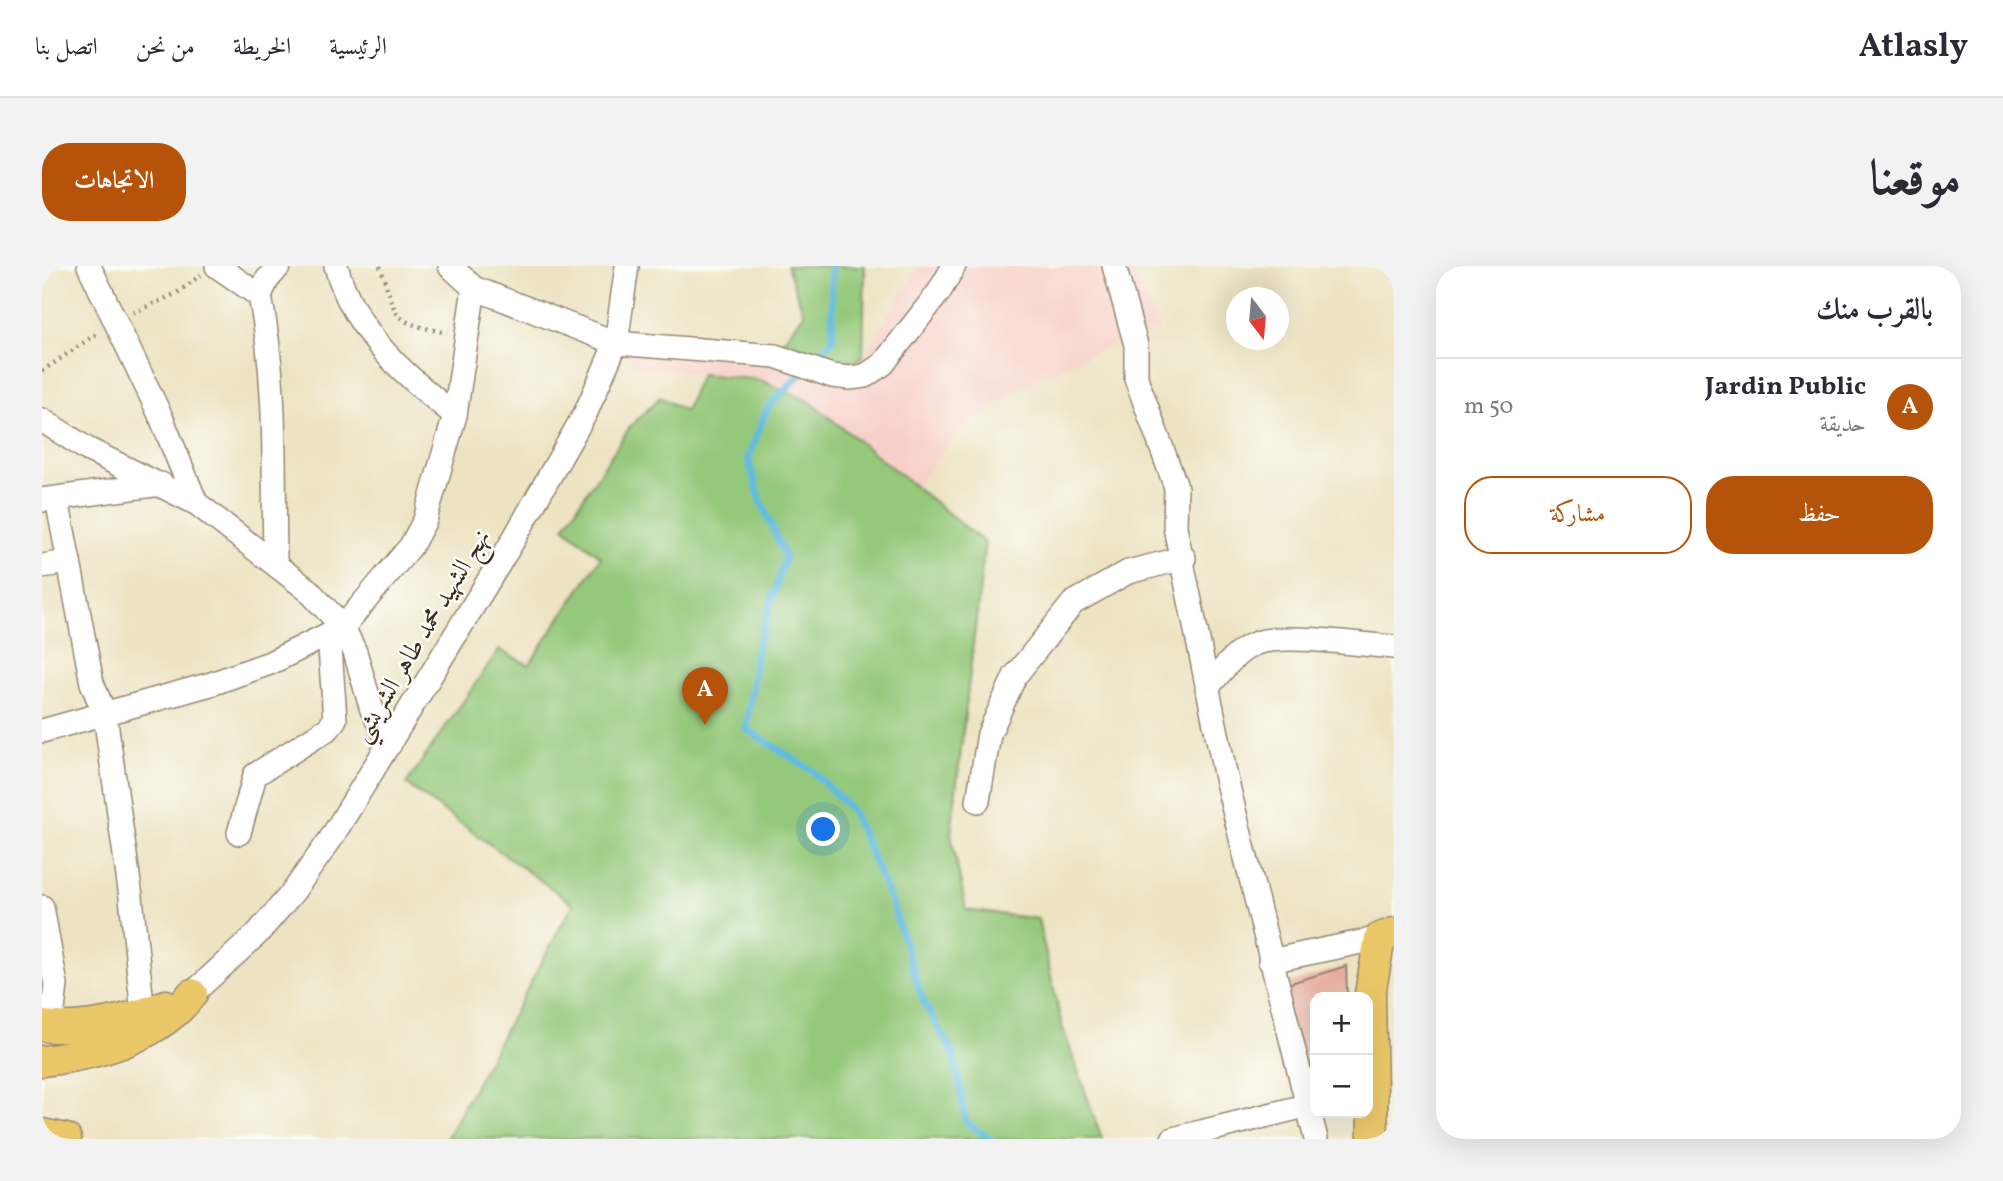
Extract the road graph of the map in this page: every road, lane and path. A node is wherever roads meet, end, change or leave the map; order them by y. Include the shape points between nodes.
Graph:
1 (89, 266) edge
2 (217, 266) edge
3 (279, 266) edge
4 (336, 266) edge
5 (380, 266) edge
6 (450, 266) edge
7 (627, 266) edge
8 (954, 266) edge
9 (1114, 266) edge
10 (474, 288) junction
11 (260, 296) junction
12 (466, 338) junction
13 (616, 343) junction
14 (455, 415) junction
15 (42, 420) edge
16 (161, 484) junction
17 (50, 499) edge
18 (195, 503) junction
19 (1184, 558) junction
20 (275, 561) junction
21 (69, 562) junction
22 (42, 566) edge
23 (336, 631) junction
24 (1394, 647) edge
25 (1207, 688) junction
26 (372, 710) junction
27 (105, 715) junction
28 (335, 719) junction
29 (42, 731) edge
30 (390, 744) junction
31 (978, 801) dead end
32 (239, 833) dead end
33 (42, 907) edge
34 (1387, 936) edge
35 (1270, 961) junction
36 (192, 994) junction
37 (143, 1014) junction
38 (47, 1026) edge
39 (42, 1061) edge
40 (1305, 1106) junction
41 (42, 1135) edge
42 (66, 1139) edge
43 (1173, 1139) edge
44 (1315, 1139) edge
45 (1373, 1139) edge

1 - 18 street via 161,417
2 - 11 street
3 - 11 street
4 - 14 street via 359,316 386,357
5 - 12 path via 397,317 404,323
6 - 10 street
7 - 13 street, نهج الشهيد محمد طاهر الشريشي
8 - 13 street via 883,364 865,376 832,376 775,356
9 - 19 street via 1136,345 1136,378 1176,487 1175,527
10 - 12 street
10 - 13 street
11 - 20 street via 274,410
12 - 14 street
13 - 30 street, نهج الشهيد محمد طاهر الشريشي via 586,412
14 - 23 street via 425,520 411,546
15 - 16 street via 88,449
16 - 17 street
16 - 18 street
17 - 21 street
18 - 20 street
19 - 25 street
19 - 31 street via 1129,572 1073,603 1015,676 989,734
20 - 23 street
21 - 22 street
21 - 27 street via 92,683
23 - 26 street via 355,652
23 - 27 street via 271,663
23 - 28 street
24 - 25 street via 1287,639 1256,642 1239,653
25 - 35 street
26 - 28 street
26 - 30 street
27 - 29 street
27 - 37 street
28 - 32 street via 329,728 255,775
30 - 36 street, نهج الشهيد محمد طاهر الشريشي via 293,892 257,934
33 - 38 street via 56,985
34 - 35 street
34 - 45 main road via 1370,994
35 - 40 street
36 - 37 main road
36 - 39 main road via 162,1025 121,1042
37 - 38 main road
40 - 43 street
40 - 44 street
41 - 42 main road

